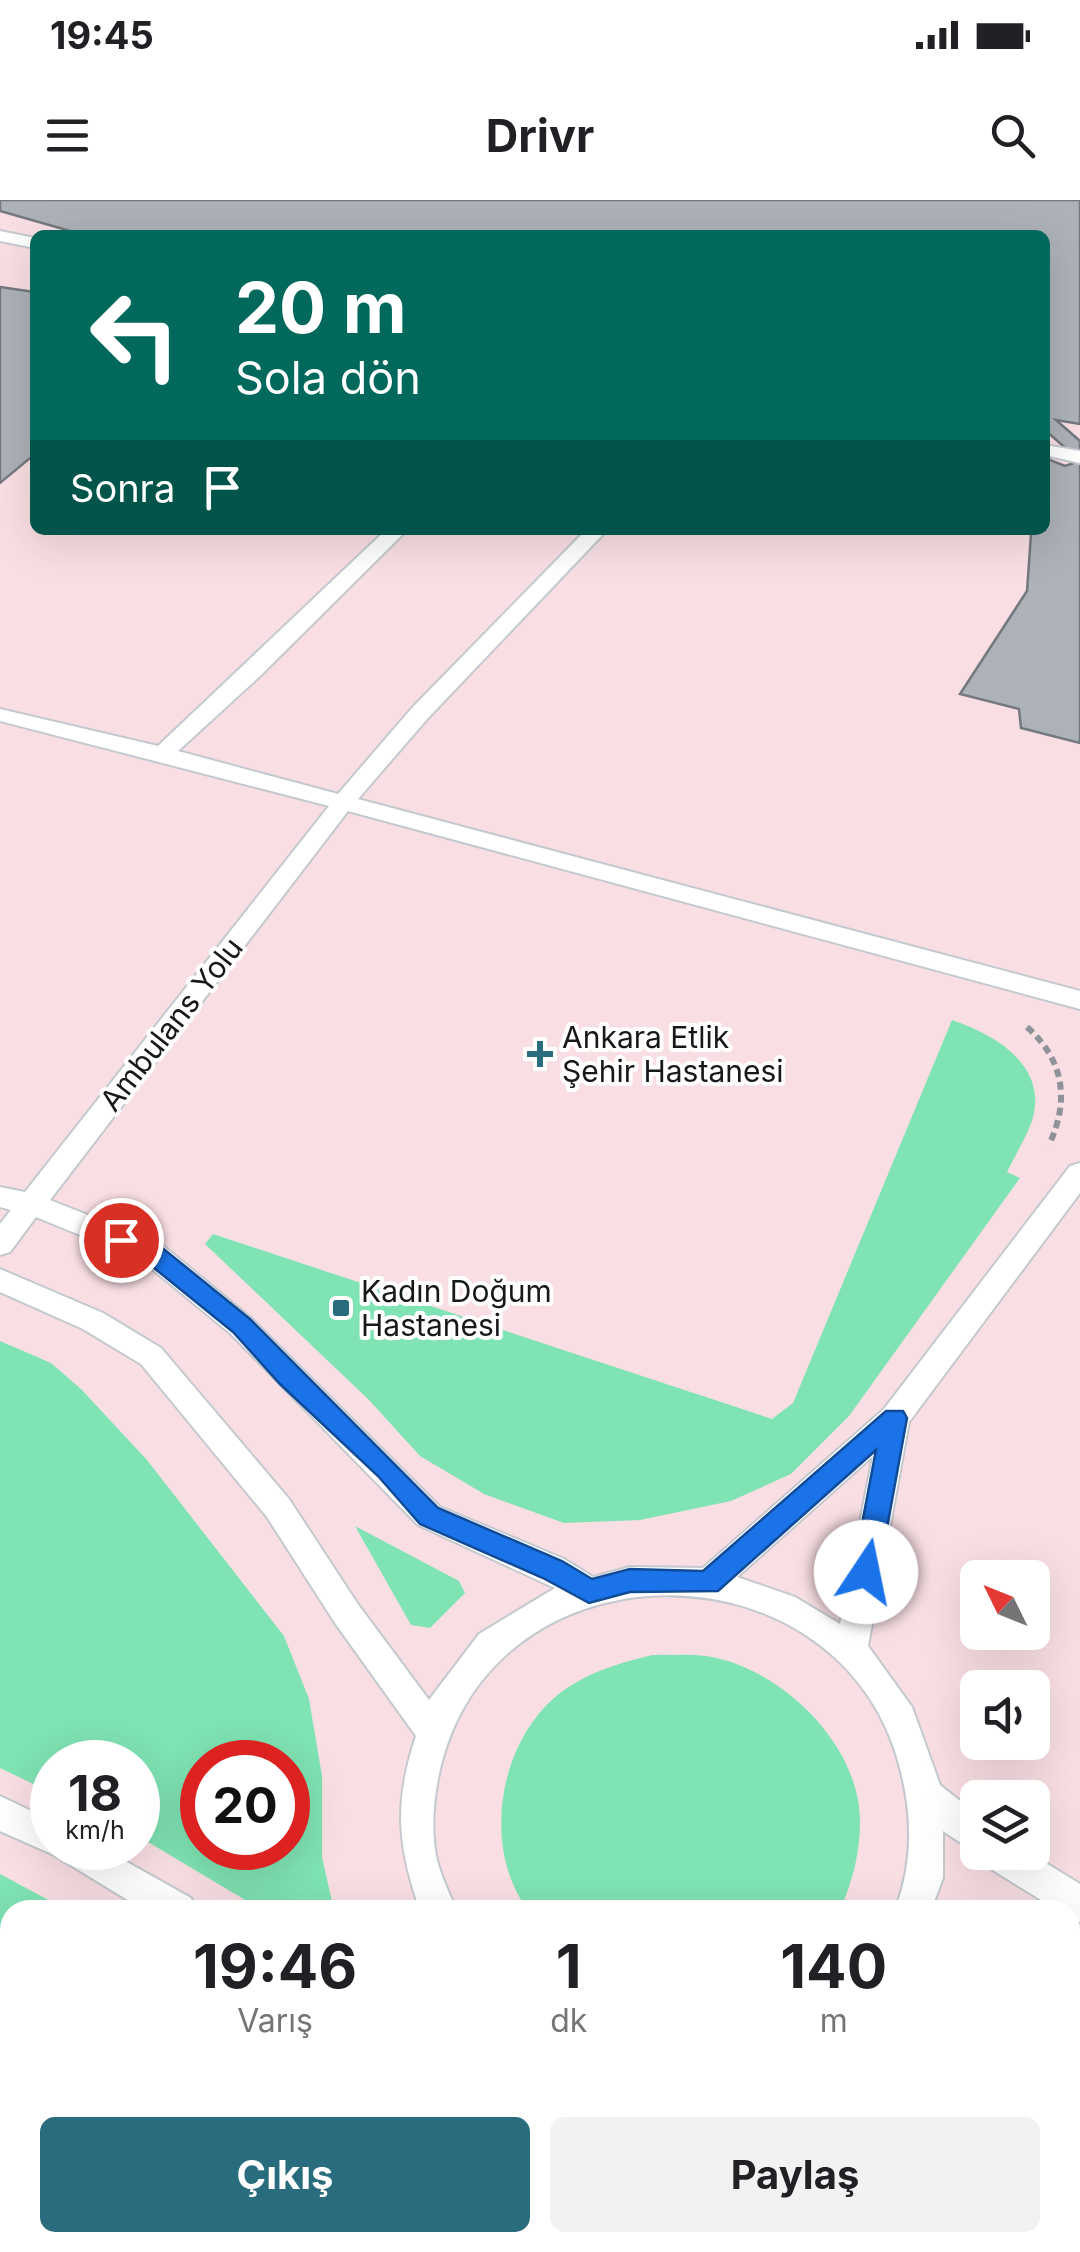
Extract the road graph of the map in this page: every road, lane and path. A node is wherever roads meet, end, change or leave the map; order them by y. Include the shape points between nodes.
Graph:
1 (5, 239) edge
2 (30, 242) edge
3 (1050, 451) edge
4 (1080, 457) edge
5 (391, 535) edge
6 (592, 535) edge
7 (0, 714) edge
8 (162, 754) junction
9 (342, 804) junction
10 (1080, 1000) edge
11 (1016, 1020) dead end
12 (1080, 1174) edge
13 (0, 1198) edge
14 (30, 1204) junction
15 (1058, 1208) junction
16 (0, 1244) edge
17 (0, 1280) edge
18 (894, 1418) junction
19 (708, 1582) junction
20 (589, 1592) junction
21 (851, 1649) junction
22 (434, 1733) junction
23 (927, 1796) junction
24 (0, 1813) edge
25 (960, 1823) edge
26 (30, 1828) edge
27 (108, 1870) edge
28 (1024, 1870) edge
29 (160, 1900) edge
30 (434, 1900) edge
31 (917, 1900) edge
32 (1073, 1900) edge

1 - 2 lane
3 - 4 lane
5 - 8 lane
6 - 9 lane, Ambulans Yolu
7 - 8 lane
8 - 9 lane
9 - 10 lane
9 - 14 lane, Ambulans Yolu
11 - 15 path via 1043,1042 1064,1084 1054,1137 1033,1173 1039,1194
12 - 15 lane
13 - 14 lane
14 - 16 lane, Ambulans Yolu
14 - 20 lane via 152,1252 241,1326 429,1516
15 - 18 lane
17 - 22 lane via 93,1320 151,1356 278,1508
18 - 19 lane
18 - 21 lane
19 - 20 lane via 630,1580
19 - 21 lane via 784,1608
20 - 22 lane via 555,1602 490,1644 444,1704
21 - 23 lane via 900,1718
22 - 30 lane via 419,1778 419,1858
23 - 25 lane
23 - 31 lane via 925,1878
24 - 26 lane
27 - 29 lane
28 - 32 lane

